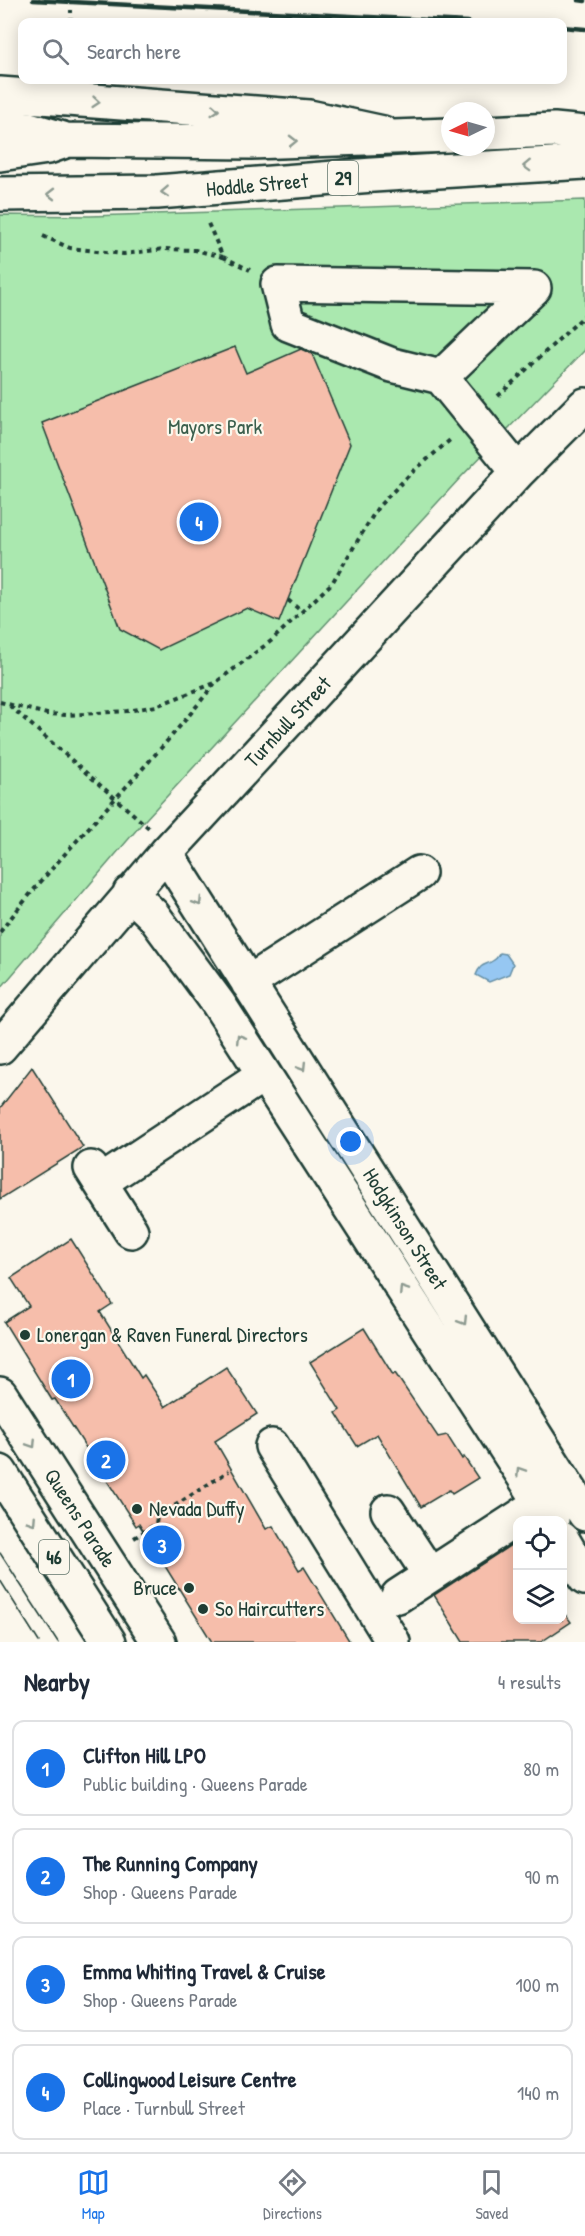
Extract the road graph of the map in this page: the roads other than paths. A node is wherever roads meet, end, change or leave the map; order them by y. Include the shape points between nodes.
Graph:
1 (0, 94) edge
2 (37, 97) junction
3 (0, 119) edge
4 (0, 125) edge
5 (495, 133) edge
6 (585, 133) edge
7 (441, 135) edge
8 (399, 137) junction
9 (68, 141) junction
10 (0, 154) edge
11 (585, 162) edge
12 (0, 194) edge
13 (441, 377) junction
14 (585, 405) edge
15 (518, 472) junction
16 (170, 849) junction
17 (419, 873) dead end
18 (130, 893) junction
19 (249, 983) junction
20 (0, 1047) edge
21 (263, 1075) junction
22 (131, 1231) dead end
23 (0, 1394) edge
24 (272, 1446) dead end
25 (0, 1472) edge
26 (388, 1511) dead end
27 (547, 1512) edge
28 (585, 1514) edge
29 (567, 1547) edge
30 (430, 1575) junction
31 (585, 1578) edge
32 (127, 1590) junction
33 (398, 1596) dead end
34 (100, 1629) edge
35 (159, 1642) edge
36 (393, 1642) edge

1 - 2 street
2 - 3 street
2 -> 8 street via 300,116
4 - 9 street
5 - 6 street
7 - 8 street, Hoddle Street / 29
9 -> 8 street, Hoddle Street / 29 via 251,142
9 - 10 street, Hoddle Street / 29
11 -> 12 street, Hoddle Street / 29 via 168,192
13 - 13 street via 392,365 288,324 278,284 534,288
13 - 15 street
14 - 15 street, Turnbull Street
15 - 16 street, Turnbull Street
16 - 18 street, Turnbull Street
16 -> 19 street, Hodgkinson Street
17 - 19 street
18 - 20 street, Turnbull Street
21 -> 18 street, Hodgkinson Street via 218,1003 153,915
19 -> 28 street, Hodgkinson Street
21 - 22 street via 96,1175
27 -> 21 street, Hodgkinson Street
23 -> 32 street, Queens Parade
24 - 36 street
25 -> 34 street, Queens Parade / 46
26 - 30 street
27 - 30 street
29 - 31 street
30 - 33 street
32 - 34 street
32 - 35 street, Queens Parade

